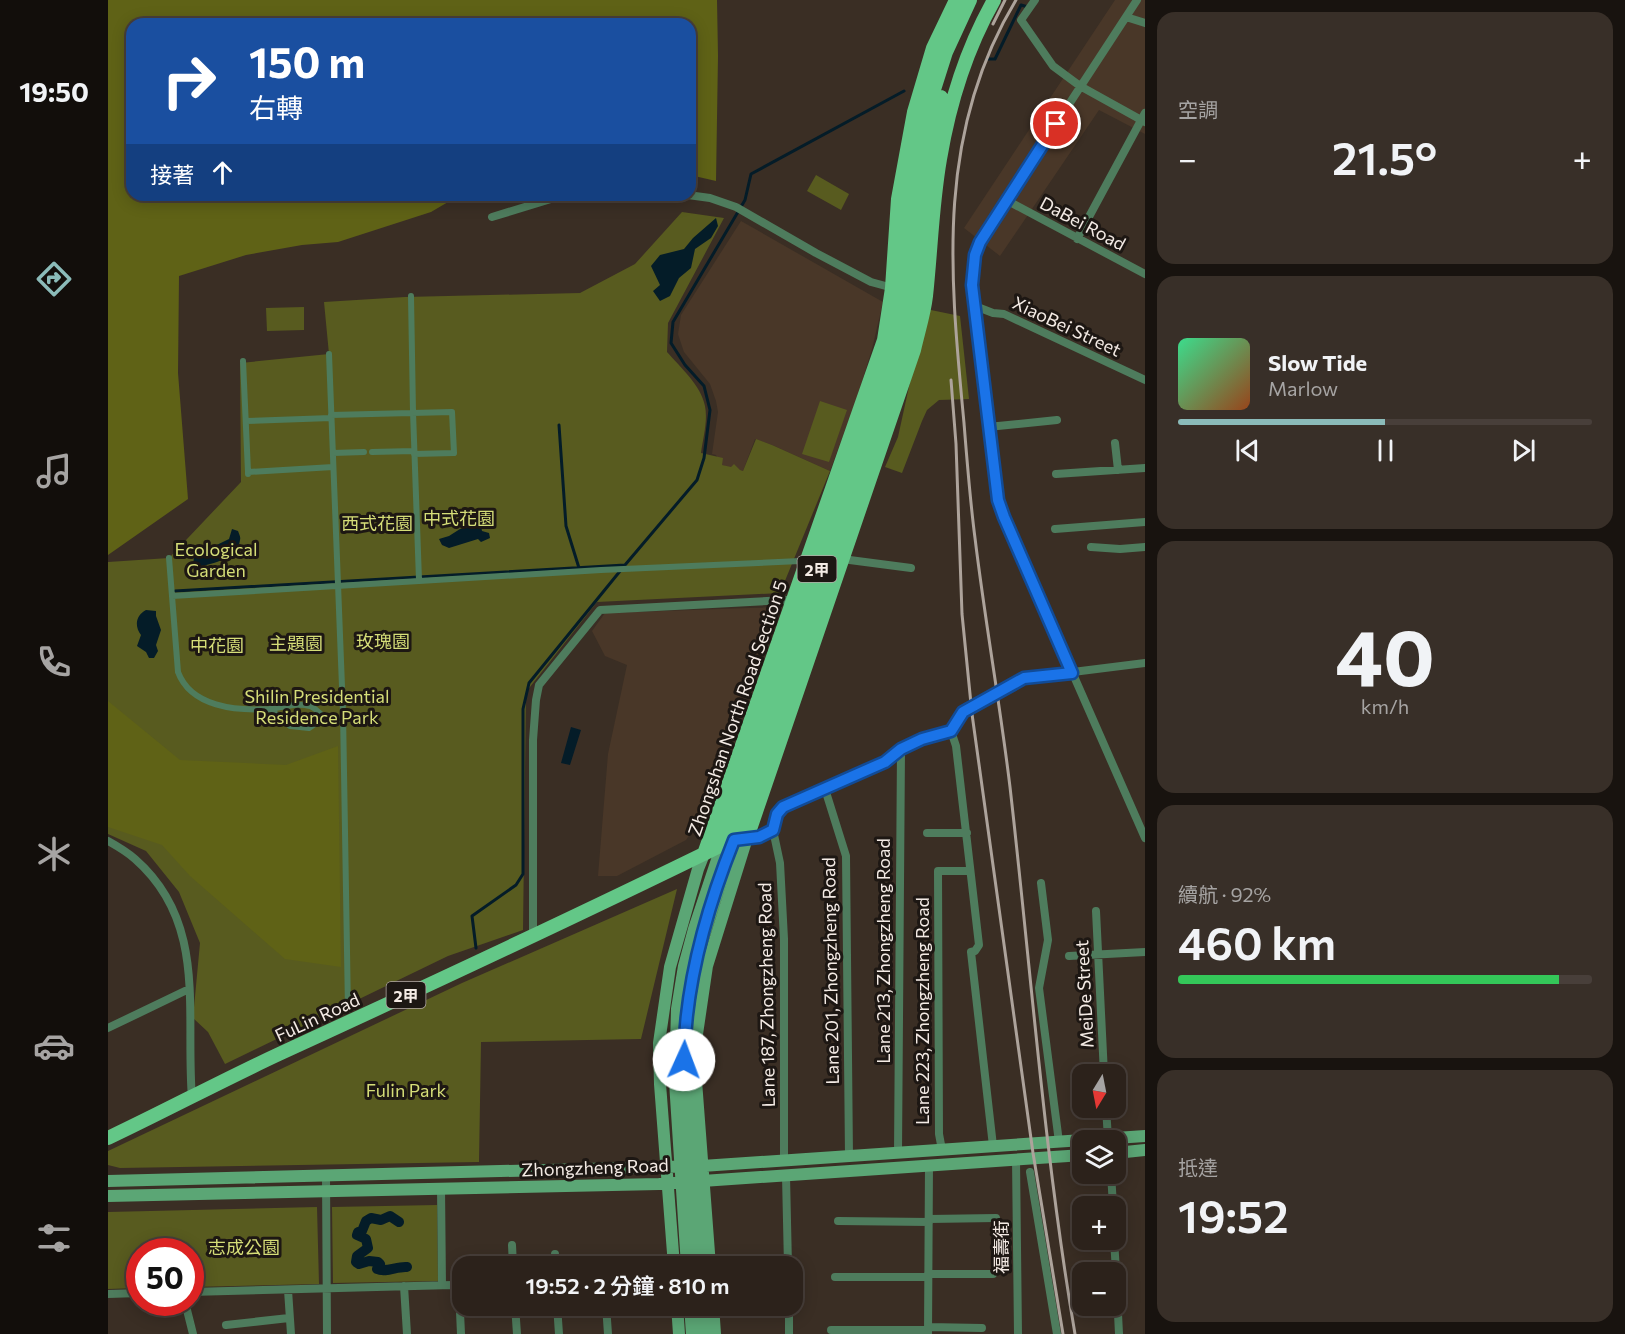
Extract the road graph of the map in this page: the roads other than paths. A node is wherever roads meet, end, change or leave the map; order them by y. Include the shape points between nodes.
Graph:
1 (956, 0) edge
2 (970, 0) edge
3 (980, 0) edge
4 (994, 0) edge
5 (1035, 0) edge
6 (1137, 0) edge
7 (1126, 17) junction
8 (1145, 23) edge
9 (961, 58) junction
10 (1080, 86) junction
11 (1144, 118) edge
12 (696, 196) edge
13 (1006, 200) junction
14 (544, 201) edge
15 (492, 217) dead end
16 (897, 228) junction
17 (1077, 239) junction
18 (1145, 274) edge
19 (909, 292) junction
20 (411, 296) dead end
21 (975, 306) junction
22 (329, 354) dead end
23 (243, 361) dead end
24 (1145, 380) edge
25 (412, 412) junction
26 (331, 417) junction
27 (1057, 420) dead end
28 (246, 421) junction
29 (988, 427) junction
30 (1115, 443) dead end
31 (364, 452) dead end
32 (372, 452) dead end
33 (333, 453) junction
34 (414, 453) junction
35 (333, 467) junction
36 (1145, 468) edge
37 (1118, 470) junction
38 (1056, 474) dead end
39 (1145, 522) edge
40 (1055, 529) dead end
41 (1091, 547) dead end
42 (1145, 548) edge
43 (169, 558) dead end
44 (842, 559) junction
45 (807, 562) junction
46 (911, 568) dead end
47 (419, 580) junction
48 (338, 585) junction
49 (172, 596) junction
50 (794, 602) junction
51 (811, 635) junction
52 (1145, 663) edge
53 (1072, 673) junction
54 (270, 709) junction
55 (325, 717) junction
56 (343, 720) junction
57 (951, 731) junction
58 (762, 743) junction
59 (901, 749) junction
60 (825, 789) junction
61 (773, 830) junction
62 (927, 833) dead end
63 (967, 834) junction
64 (1145, 838) edge
65 (108, 840) edge
66 (734, 841) junction
67 (704, 854) junction
68 (970, 871) junction
69 (1041, 883) dead end
70 (1096, 912) dead end
71 (533, 937) junction
72 (1145, 952) edge
73 (1099, 955) junction
74 (1069, 956) dead end
75 (189, 989) junction
76 (348, 1010) dead end
77 (108, 1029) edge
78 (1104, 1064) edge
79 (192, 1098) junction
80 (1145, 1136) edge
81 (1126, 1137) edge
82 (108, 1138) edge
83 (1072, 1141) edge
84 (1059, 1142) junction
85 (993, 1146) junction
86 (942, 1150) junction
87 (1145, 1150) edge
88 (1126, 1152) edge
89 (898, 1153) junction
90 (849, 1156) junction
91 (1072, 1156) edge
92 (1016, 1160) junction
93 (784, 1161) junction
94 (929, 1165) junction
95 (691, 1167) junction
96 (666, 1168) junction
97 (1030, 1172) dead end
98 (326, 1176) junction
99 (786, 1176) junction
100 (108, 1181) edge
101 (692, 1182) junction
102 (667, 1183) junction
103 (441, 1188) junction
104 (326, 1191) junction
105 (108, 1196) edge
106 (996, 1218) dead end
107 (837, 1221) dead end
108 (929, 1221) junction
109 (512, 1245) dead end
110 (513, 1256) edge
111 (673, 1256) edge
112 (688, 1256) edge
113 (697, 1256) edge
114 (708, 1256) edge
115 (788, 1256) edge
116 (993, 1274) dead end
117 (928, 1276) junction
118 (835, 1277) dead end
119 (442, 1285) junction
120 (404, 1286) junction
121 (326, 1288) junction
122 (288, 1290) junction
123 (204, 1292) edge
124 (126, 1293) edge
125 (108, 1294) edge
126 (188, 1316) edge
127 (516, 1316) edge
128 (558, 1316) edge
129 (607, 1316) edge
130 (678, 1316) edge
131 (691, 1316) edge
132 (702, 1316) edge
133 (714, 1316) edge
134 (789, 1316) edge
135 (1118, 1316) edge
136 (289, 1318) junction
137 (226, 1325) dead end
138 (982, 1328) dead end
139 (831, 1330) dead end
140 (928, 1330) edge
141 (193, 1334) edge
142 (291, 1334) edge
143 (327, 1334) edge
144 (406, 1334) edge
145 (461, 1334) edge
146 (517, 1334) edge
147 (559, 1334) edge
148 (608, 1334) edge
149 (679, 1334) edge
150 (692, 1334) edge
151 (704, 1334) edge
152 (715, 1334) edge
153 (789, 1334) edge
154 (1018, 1334) edge
155 (1057, 1334) edge
156 (1119, 1334) edge

1 - 16 main road, Zhongshan North Road Section 5 via 933,48 914,112 898,200
2 - 16 main road, Zhongshan North Road Section 5 / 2甲 via 946,52 926,118 913,187
3 - 9 main road, Zhongshan North Road Section 5 / 2甲
4 - 9 main road, Zhongshan North Road Section 5
5 - 10 street via 1021,20 1053,66
6 - 7 street
7 - 8 street
7 - 10 street
9 - 19 main road, Zhongshan North Road Section 5 / 2甲 via 934,122
10 - 11 street
10 - 13 street
11 - 17 street
12 - 19 street via 740,209 871,282
13 - 17 street, DaBei Road
13 - 21 street via 975,255
14 - 15 street
16 - 19 main road, Zhongshan North Road Section 5 / 2甲
17 - 18 street, DaBei Road
19 - 44 main road, Zhongshan North Road Section 5 via 915,350
19 - 45 main road, Zhongshan North Road Section 5 via 884,340
19 - 51 main road, Zhongshan North Road Section 5 / 2甲 via 904,346
19 - 58 main road, Zhongshan North Road Section 5 / 2甲
20 - 25 street
21 - 24 street, XiaoBei Street via 1004,314
21 - 29 street
22 - 26 street
23 - 28 street
25 - 26 street
25 - 34 street
25 - 34 street via 452,412 454,453
26 - 28 street
26 - 33 street
27 - 29 street
28 - 35 street via 248,473
29 - 53 street via 998,500
30 - 37 street
31 - 33 street
32 - 34 street
33 - 35 street
34 - 47 street
35 - 48 street
36 - 37 street
37 - 38 street
39 - 40 street
41 - 42 street
43 - 49 street
44 - 46 street
44 - 51 main road, Zhongshan North Road Section 5
45 - 47 street
45 - 50 main road, Zhongshan North Road Section 5
47 - 48 street
48 - 49 street
48 - 56 street
49 - 54 street via 182,684 208,702 248,710
50 - 58 main road, Zhongshan North Road Section 5
50 - 71 street via 600,610 539,685 533,731
51 - 58 main road, Zhongshan North Road Section 5 / 2甲
52 - 53 street
53 - 57 street via 1024,678 963,712
53 - 64 street
54 - 55 street via 312,706
54 - 55 street via 290,726 309,728
55 - 56 street
56 - 76 street
57 - 59 street
57 - 63 street
58 - 66 main road, Zhongshan North Road Section 5 / 2甲
58 - 67 main road, Zhongshan North Road Section 5
59 - 60 street via 885,762
59 - 89 street, Lane 213, Zhongzheng Road
60 - 61 street via 783,807
60 - 90 street, Lane 201, Zhongzheng Road via 846,856
61 - 66 street
61 - 93 street, Lane 187, Zhongzheng Road via 780,863 784,939
62 - 63 street
63 - 68 street
65 - 75 street via 134,858 170,903 189,960
66 - 67 main road, 2甲
66 - 95 main road, Zhongshan North Road Section 5 via 705,928 688,1001 684,1081
67 - 71 main road, FuLin Road / 2甲
67 - 96 main road, Zhongshan North Road Section 5 via 670,967 659,1043
68 - 85 street via 979,945 971,952
68 - 86 street, Lane 223, Zhongzheng Road via 938,871
69 - 84 street via 1048,939 1039,988
70 - 73 street, MeiDe Street
71 - 79 main road, FuLin Road / 2甲
72 - 73 street
73 - 74 street
73 - 78 street, MeiDe Street
75 - 77 street
75 - 79 street
79 - 82 main road, FuLin Road / 2甲
80 - 81 main road, Zhongzheng Road
83 - 84 main road, Zhongzheng Road
84 - 85 main road, Zhongzheng Road
85 - 86 main road, Zhongzheng Road
86 - 89 main road, Zhongzheng Road
87 - 88 main road
89 - 90 main road, Zhongzheng Road
90 - 93 main road, Zhongzheng Road
91 - 92 main road, Zhongzheng Road
92 - 94 main road, Zhongzheng Road
92 - 154 street, 福壽街
93 - 95 main road, Zhongzheng Road
94 - 99 main road, Zhongzheng Road
94 - 108 street
95 - 96 main road, Zhongzheng Road
95 - 101 main road, Zhongshan North Road Section 5
96 - 98 main road, Zhongzheng Road
96 - 102 main road, Zhongshan North Road Section 5
97 - 155 street
98 - 100 main road, Zhongzheng Road
98 - 104 street
99 - 101 main road, Zhongzheng Road
99 - 115 street
101 - 102 main road, Zhongzheng Road
101 - 112 main road, Zhongshan North Road Section 5
101 - 113 main road, Zhongshan North Road Section 5
101 - 114 main road, Zhongshan North Road Section 5
102 - 103 main road, Zhongzheng Road
102 - 111 main road, Zhongshan North Road Section 5
103 - 104 main road, Zhongzheng Road
103 - 119 street
104 - 105 main road, Zhongzheng Road
104 - 121 street
106 - 108 street
107 - 108 street
108 - 117 street
109 - 110 street
116 - 117 street
117 - 118 street
117 - 140 street
119 - 120 street
119 - 145 street via 452,1284 459,1289
120 - 121 street
120 - 144 street
121 - 122 street
121 - 143 street
122 - 123 street
122 - 136 street
124 - 125 street
126 - 141 street
127 - 146 street
128 - 147 street
129 - 148 street
130 - 149 main road
131 - 150 main road
132 - 151 main road
133 - 152 main road
134 - 153 street
135 - 156 street
136 - 137 street
136 - 142 street
138 - 140 street
139 - 140 street

